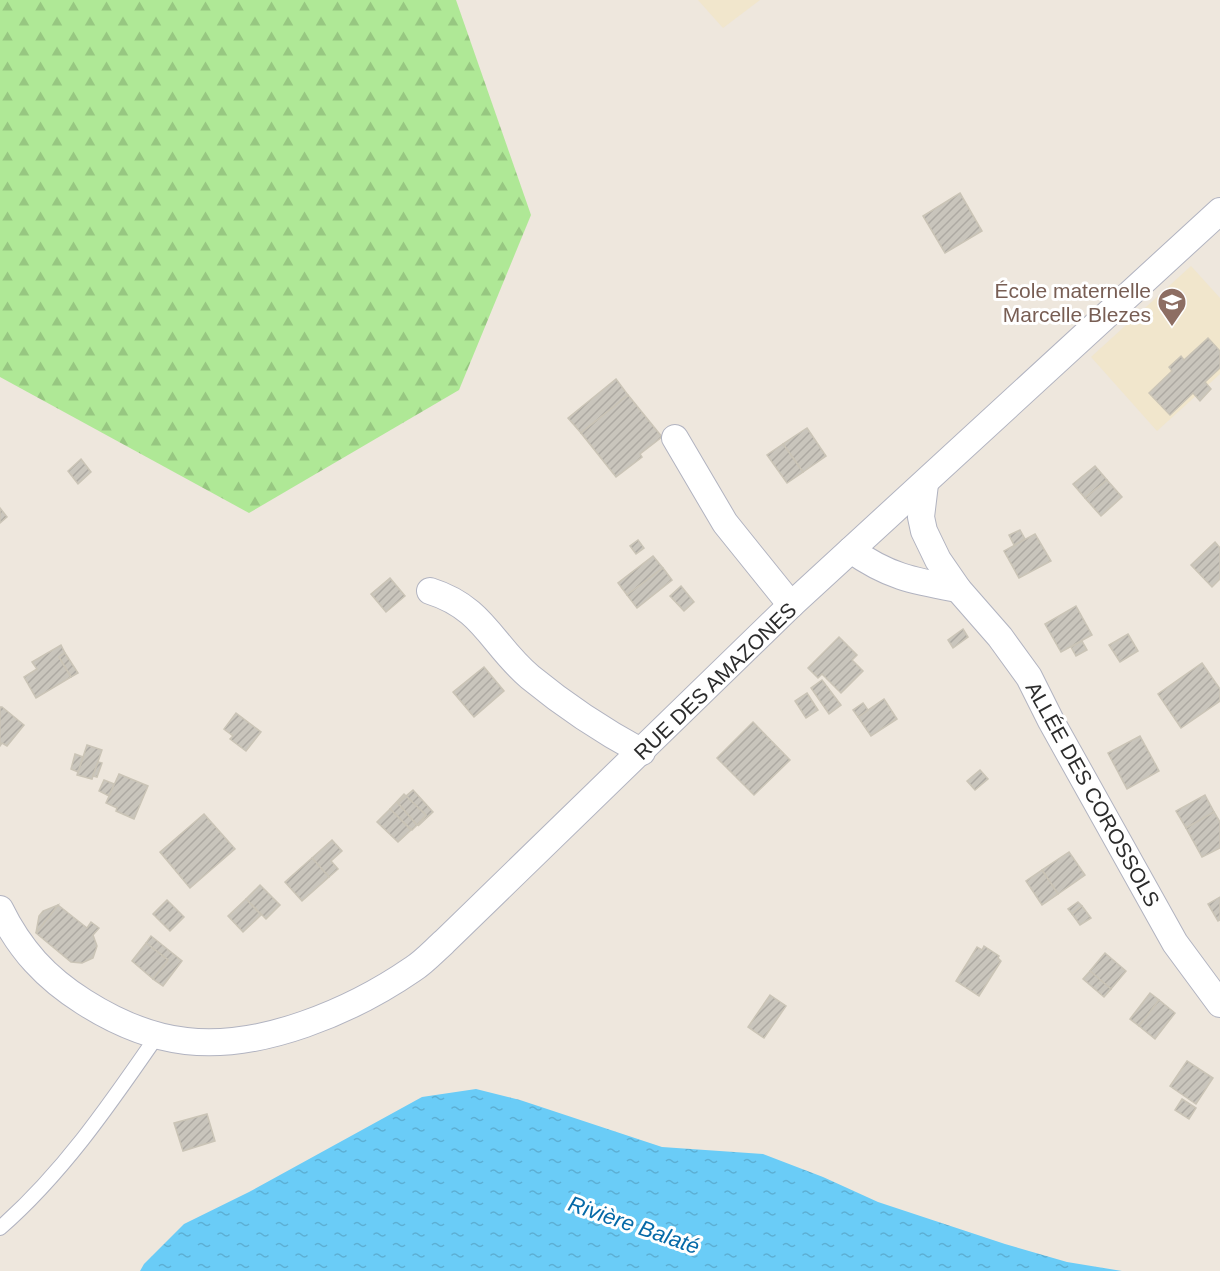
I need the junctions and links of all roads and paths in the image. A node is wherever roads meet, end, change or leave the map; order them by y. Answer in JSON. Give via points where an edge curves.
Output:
{"nodes":[{"id":1,"x":1220,"y":211,"type":"edge"},
{"id":2,"x":675,"y":438,"type":"dead end"},
{"id":3,"x":925,"y":484,"type":"junction"},
{"id":4,"x":851,"y":550,"type":"junction"},
{"id":5,"x":958,"y":589,"type":"junction"},
{"id":6,"x":430,"y":591,"type":"dead end"},
{"id":7,"x":791,"y":605,"type":"junction"},
{"id":8,"x":642,"y":752,"type":"junction"},
{"id":9,"x":0,"y":909,"type":"edge"},
{"id":10,"x":1220,"y":1004,"type":"edge"},
{"id":11,"x":157,"y":1036,"type":"junction"},
{"id":12,"x":0,"y":1228,"type":"edge"}],
"edges":[{"from":1,"to":3,"type":"street","name":"RUE DES AMAZONES"},
{"from":2,"to":7,"type":"street","via":[[725,523]]},
{"from":3,"to":4,"type":"street","name":"RUE DES AMAZONES"},
{"from":3,"to":5,"type":"street","name":"ALLÉE DES COROSSOLS","via":[[921,504],[924,531]]},
{"from":4,"to":5,"type":"street","via":[[894,575]]},
{"from":4,"to":7,"type":"street","name":"RUE DES AMAZONES"},
{"from":5,"to":10,"type":"street","name":"ALLÉE DES COROSSOLS","via":[[1029,677],[1175,943]]},
{"from":6,"to":8,"type":"street","via":[[470,610],[530,676]]},
{"from":7,"to":8,"type":"street","name":"RUE DES AMAZONES"},
{"from":8,"to":11,"type":"street","name":"RUE DES AMAZONES","via":[[444,942],[414,969],[379,990],[288,1030],[256,1037],[203,1042]]},
{"from":9,"to":11,"type":"street","name":"RUE DES AMAZONES","via":[[40,969],[64,989],[124,1024]]},
{"from":11,"to":12,"type":"lane","via":[[73,1153]]}]}
